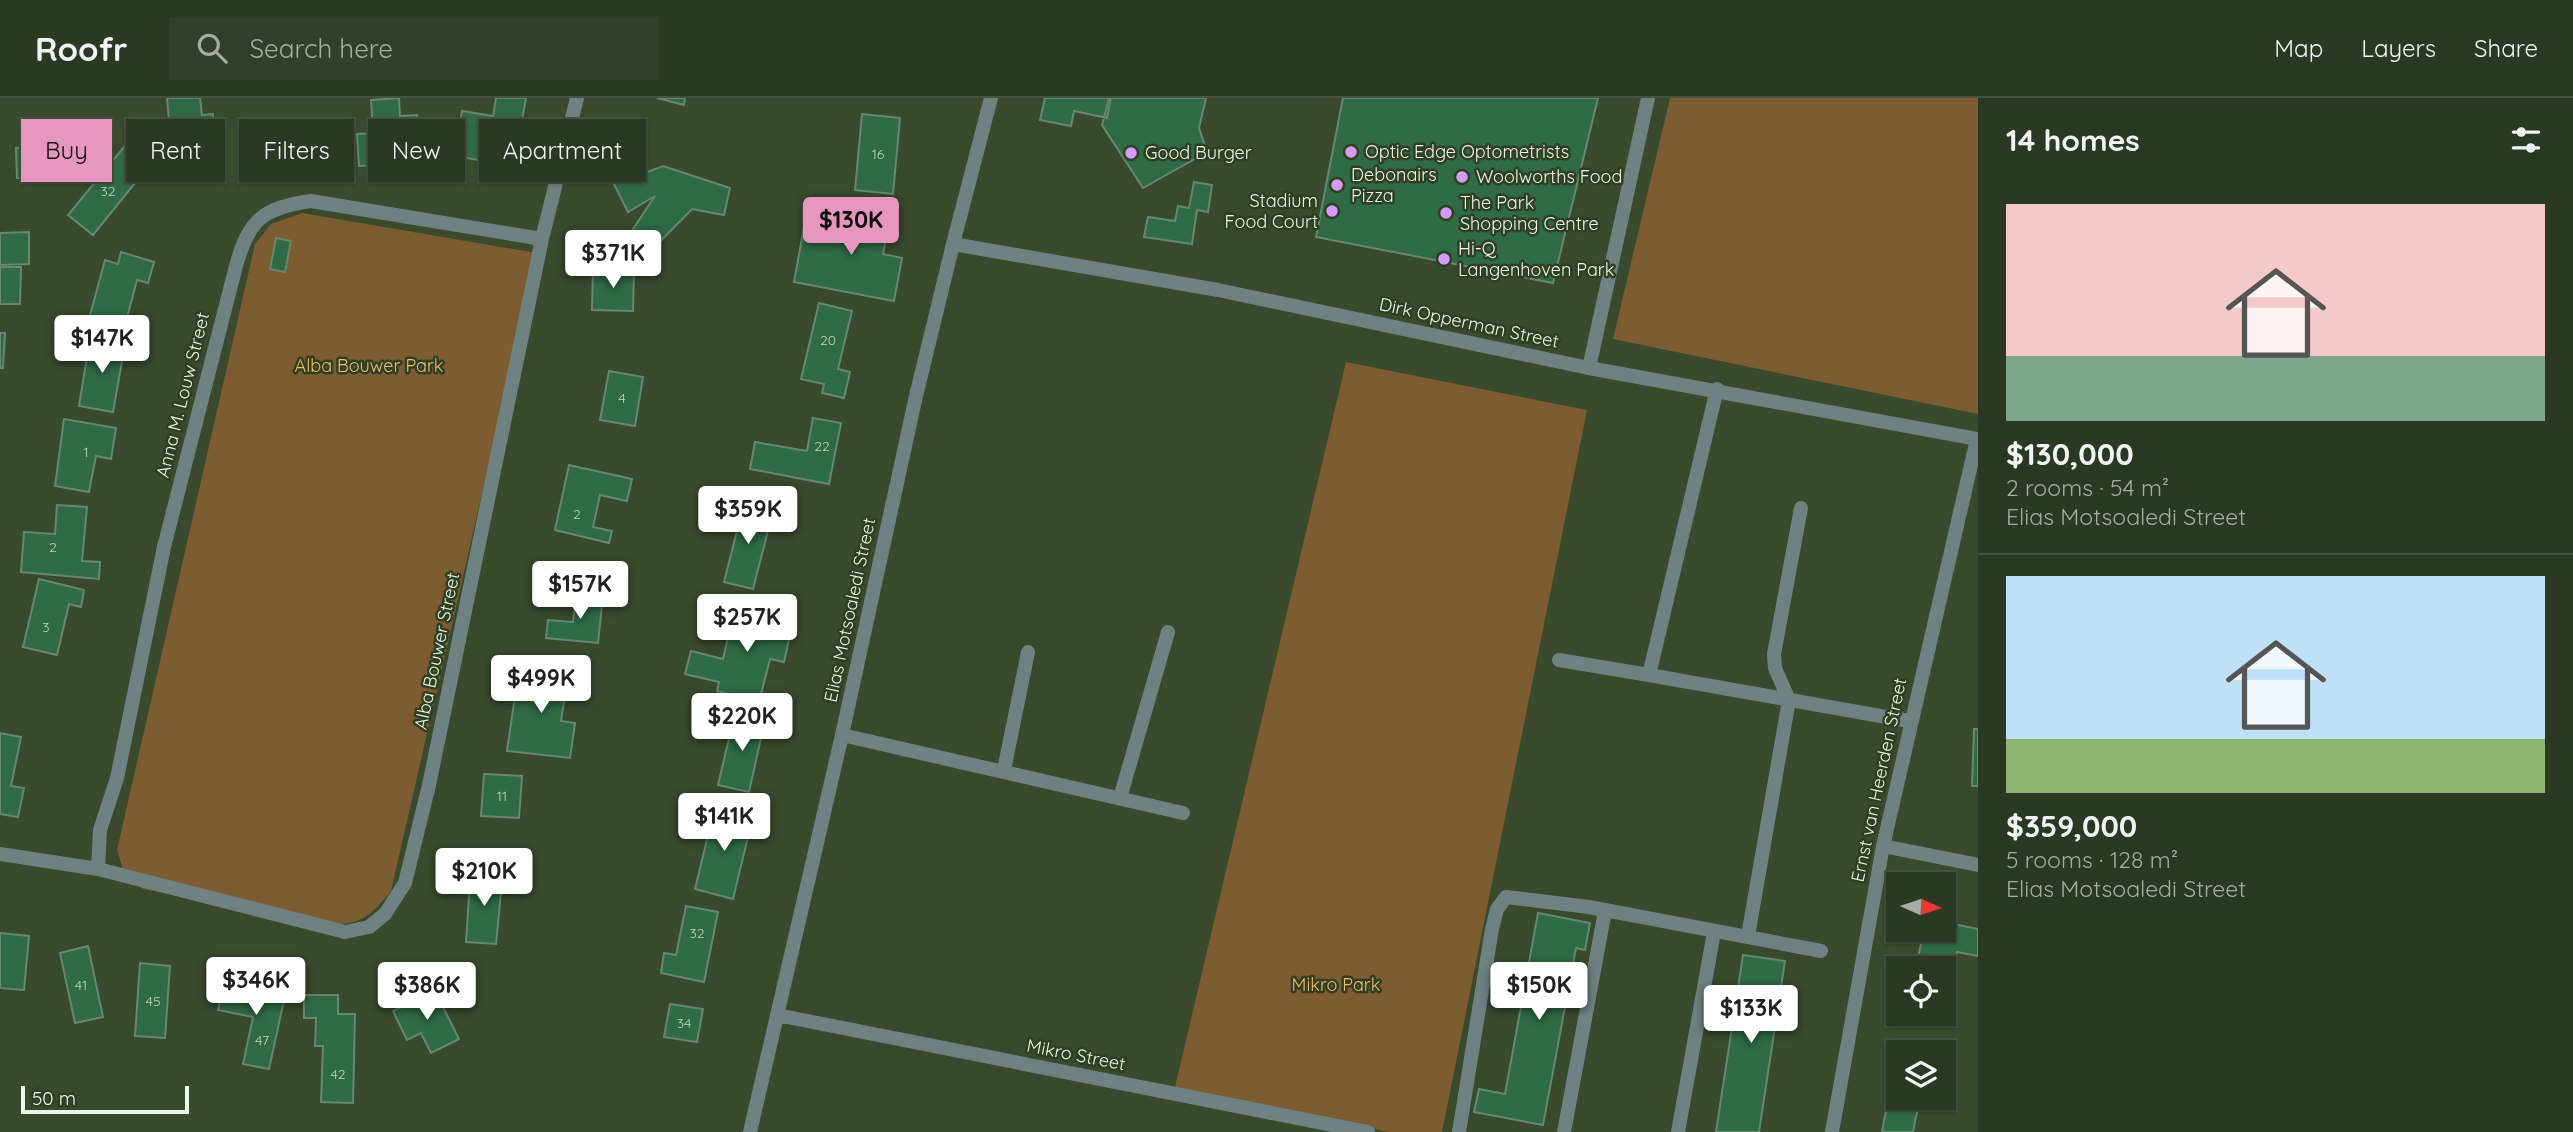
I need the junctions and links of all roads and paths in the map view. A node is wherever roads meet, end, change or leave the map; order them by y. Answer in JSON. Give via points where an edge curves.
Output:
{"nodes":[{"id":1,"x":576,"y":98,"type":"edge"},
{"id":2,"x":991,"y":98,"type":"edge"},
{"id":3,"x":1648,"y":98,"type":"edge"},
{"id":4,"x":542,"y":239,"type":"junction"},
{"id":5,"x":953,"y":244,"type":"junction"},
{"id":6,"x":1589,"y":368,"type":"junction"},
{"id":7,"x":1717,"y":389,"type":"junction"},
{"id":8,"x":1978,"y":439,"type":"edge"},
{"id":9,"x":1801,"y":508,"type":"dead end"},
{"id":10,"x":1168,"y":632,"type":"dead end"},
{"id":11,"x":1028,"y":652,"type":"dead end"},
{"id":12,"x":1559,"y":660,"type":"dead end"},
{"id":13,"x":1649,"y":675,"type":"junction"},
{"id":14,"x":1789,"y":701,"type":"junction"},
{"id":15,"x":1909,"y":721,"type":"junction"},
{"id":16,"x":842,"y":735,"type":"junction"},
{"id":17,"x":1004,"y":770,"type":"junction"},
{"id":18,"x":1120,"y":798,"type":"junction"},
{"id":19,"x":1183,"y":813,"type":"dead end"},
{"id":20,"x":1883,"y":846,"type":"junction"},
{"id":21,"x":0,"y":854,"type":"edge"},
{"id":22,"x":1978,"y":865,"type":"edge"},
{"id":23,"x":98,"y":869,"type":"junction"},
{"id":24,"x":1605,"y":911,"type":"junction"},
{"id":25,"x":1714,"y":932,"type":"junction"},
{"id":26,"x":1748,"y":936,"type":"junction"},
{"id":27,"x":1821,"y":951,"type":"dead end"},
{"id":28,"x":777,"y":1015,"type":"junction"},
{"id":29,"x":750,"y":1132,"type":"edge"},
{"id":30,"x":1368,"y":1132,"type":"edge"},
{"id":31,"x":1459,"y":1132,"type":"edge"},
{"id":32,"x":1564,"y":1132,"type":"edge"},
{"id":33,"x":1678,"y":1132,"type":"edge"},
{"id":34,"x":1832,"y":1132,"type":"edge"}],
"edges":[{"from":1,"to":4,"type":"street","name":"Alba Bouwer Street"},
{"from":2,"to":5,"type":"street","name":"Elias Motsoaledi Street"},
{"from":3,"to":6,"type":"street"},
{"from":4,"to":23,"type":"street","name":"Anna M. Louw Street","via":[[311,201],[276,209],[251,226],[236,265],[164,547],[117,778],[100,830]]},
{"from":4,"to":23,"type":"street","name":"Alba Bouwer Street","via":[[429,785],[405,883],[396,901],[369,927],[345,932]]},
{"from":5,"to":6,"type":"street","name":"Dirk Opperman Street","via":[[1218,290]]},
{"from":5,"to":16,"type":"street","name":"Elias Motsoaledi Street"},
{"from":6,"to":7,"type":"street","name":"Dirk Opperman Street"},
{"from":7,"to":8,"type":"street","name":"Dirk Opperman Street"},
{"from":7,"to":13,"type":"street"},
{"from":8,"to":15,"type":"street","name":"Ernst van Heerden Street"},
{"from":9,"to":14,"type":"street","via":[[1774,654]]},
{"from":10,"to":18,"type":"street"},
{"from":11,"to":17,"type":"street"},
{"from":12,"to":13,"type":"street"},
{"from":13,"to":14,"type":"street"},
{"from":14,"to":15,"type":"street"},
{"from":14,"to":26,"type":"street"},
{"from":15,"to":20,"type":"street","name":"Ernst van Heerden Street"},
{"from":16,"to":17,"type":"street"},
{"from":16,"to":28,"type":"street","name":"Elias Motsoaledi Street"},
{"from":17,"to":18,"type":"street"},
{"from":18,"to":19,"type":"street"},
{"from":20,"to":22,"type":"street"},
{"from":20,"to":34,"type":"street","name":"Ernst van Heerden Street"},
{"from":21,"to":23,"type":"street","name":"Alba Bouwer Street"},
{"from":24,"to":25,"type":"street"},
{"from":24,"to":31,"type":"street","via":[[1513,896],[1502,901],[1492,929]]},
{"from":24,"to":32,"type":"street"},
{"from":25,"to":26,"type":"street"},
{"from":25,"to":33,"type":"street"},
{"from":26,"to":27,"type":"street"},
{"from":28,"to":29,"type":"street","name":"Elias Motsoaledi Street"},
{"from":28,"to":30,"type":"street","name":"Mikro Street"}]}
